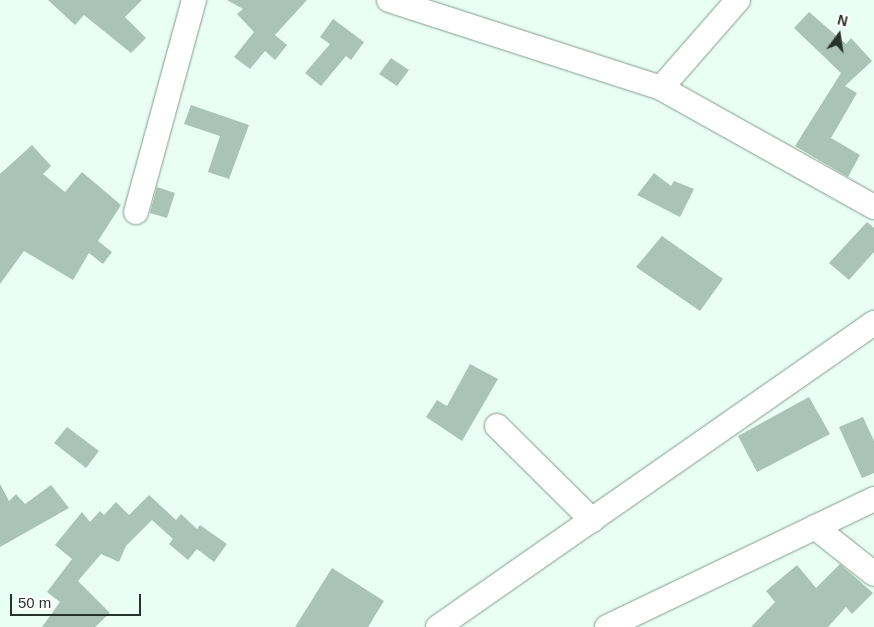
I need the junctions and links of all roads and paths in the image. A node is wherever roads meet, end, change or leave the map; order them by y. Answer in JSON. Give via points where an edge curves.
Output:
{"nodes":[{"id":1,"x":194,"y":0,"type":"edge"},
{"id":2,"x":389,"y":0,"type":"edge"},
{"id":3,"x":738,"y":0,"type":"edge"},
{"id":4,"x":421,"y":5,"type":"edge"},
{"id":5,"x":661,"y":88,"type":"junction"},
{"id":6,"x":874,"y":207,"type":"edge"},
{"id":7,"x":136,"y":212,"type":"dead end"},
{"id":8,"x":874,"y":323,"type":"edge"},
{"id":9,"x":497,"y":426,"type":"dead end"},
{"id":10,"x":874,"y":499,"type":"edge"},
{"id":11,"x":592,"y":520,"type":"junction"},
{"id":12,"x":815,"y":527,"type":"junction"},
{"id":13,"x":874,"y":574,"type":"edge"},
{"id":14,"x":612,"y":626,"type":"edge"},
{"id":15,"x":438,"y":627,"type":"edge"}],
"edges":[{"from":1,"to":7,"type":"street"},
{"from":2,"to":4,"type":"street"},
{"from":3,"to":5,"type":"street"},
{"from":4,"to":5,"type":"street"},
{"from":5,"to":6,"type":"street"},
{"from":8,"to":11,"type":"street"},
{"from":9,"to":11,"type":"street"},
{"from":10,"to":12,"type":"street"},
{"from":11,"to":15,"type":"street"},
{"from":12,"to":13,"type":"street"},
{"from":12,"to":14,"type":"street"}]}
